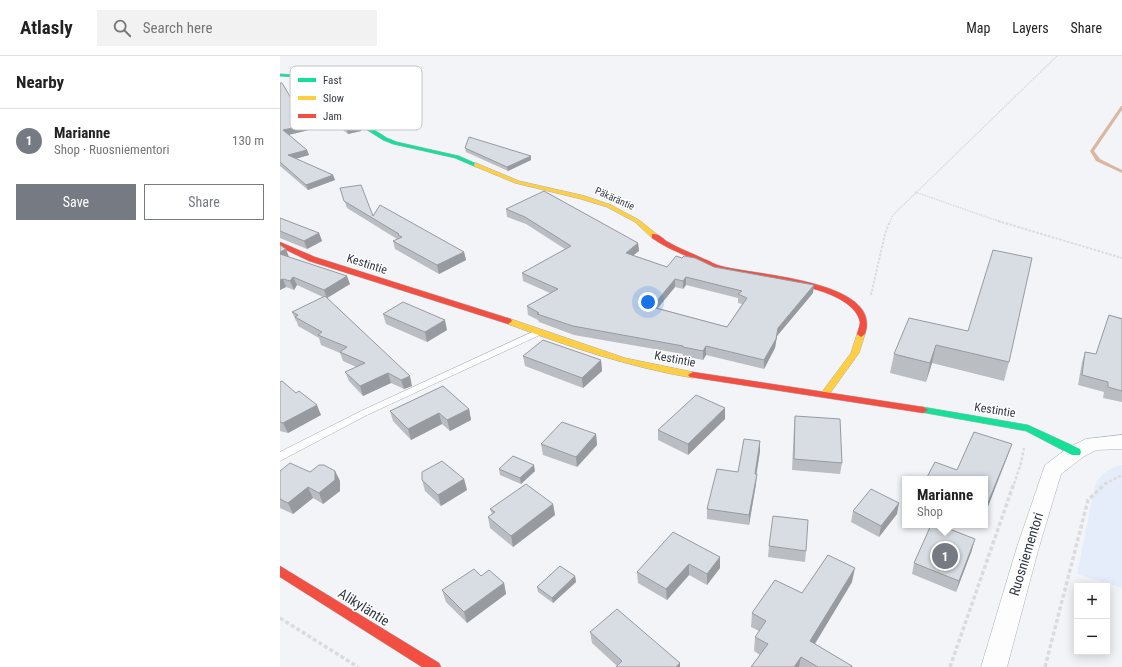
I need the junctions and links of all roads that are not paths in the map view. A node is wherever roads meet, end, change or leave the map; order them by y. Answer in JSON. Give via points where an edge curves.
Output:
{"nodes":[{"id":1,"x":280,"y":75,"type":"edge"},
{"id":2,"x":290,"y":76,"type":"edge"},
{"id":3,"x":370,"y":130,"type":"edge"},
{"id":4,"x":280,"y":244,"type":"edge"},
{"id":5,"x":539,"y":332,"type":"junction"},
{"id":6,"x":825,"y":394,"type":"junction"},
{"id":7,"x":1122,"y":442,"type":"edge"},
{"id":8,"x":1076,"y":452,"type":"junction"},
{"id":9,"x":280,"y":457,"type":"edge"},
{"id":10,"x":280,"y":571,"type":"edge"},
{"id":11,"x":434,"y":667,"type":"edge"},
{"id":12,"x":994,"y":667,"type":"edge"}],
"edges":[{"from":1,"to":2,"type":"street","name":"Päkäräntie"},
{"from":3,"to":6,"type":"street","name":"Päkäräntie","via":[[395,143],[457,157],[516,182],[583,197],[608,206],[637,220],[664,243],[721,269],[795,281],[820,287],[844,297],[860,309],[864,323],[855,353]]},
{"from":4,"to":5,"type":"street","name":"Kestintie","via":[[312,259],[499,317]]},
{"from":5,"to":6,"type":"street","name":"Kestintie","via":[[616,358],[673,372]]},
{"from":5,"to":9,"type":"lane","via":[[364,413]]},
{"from":6,"to":8,"type":"street","name":"Kestintie","via":[[1028,428]]},
{"from":7,"to":8,"type":"street","name":"Ruosniementori","via":[[1093,444]]},
{"from":8,"to":12,"type":"street","name":"Ruosniementori","via":[[1052,470]]},
{"from":10,"to":11,"type":"street","name":"Alikyläntie"}]}
